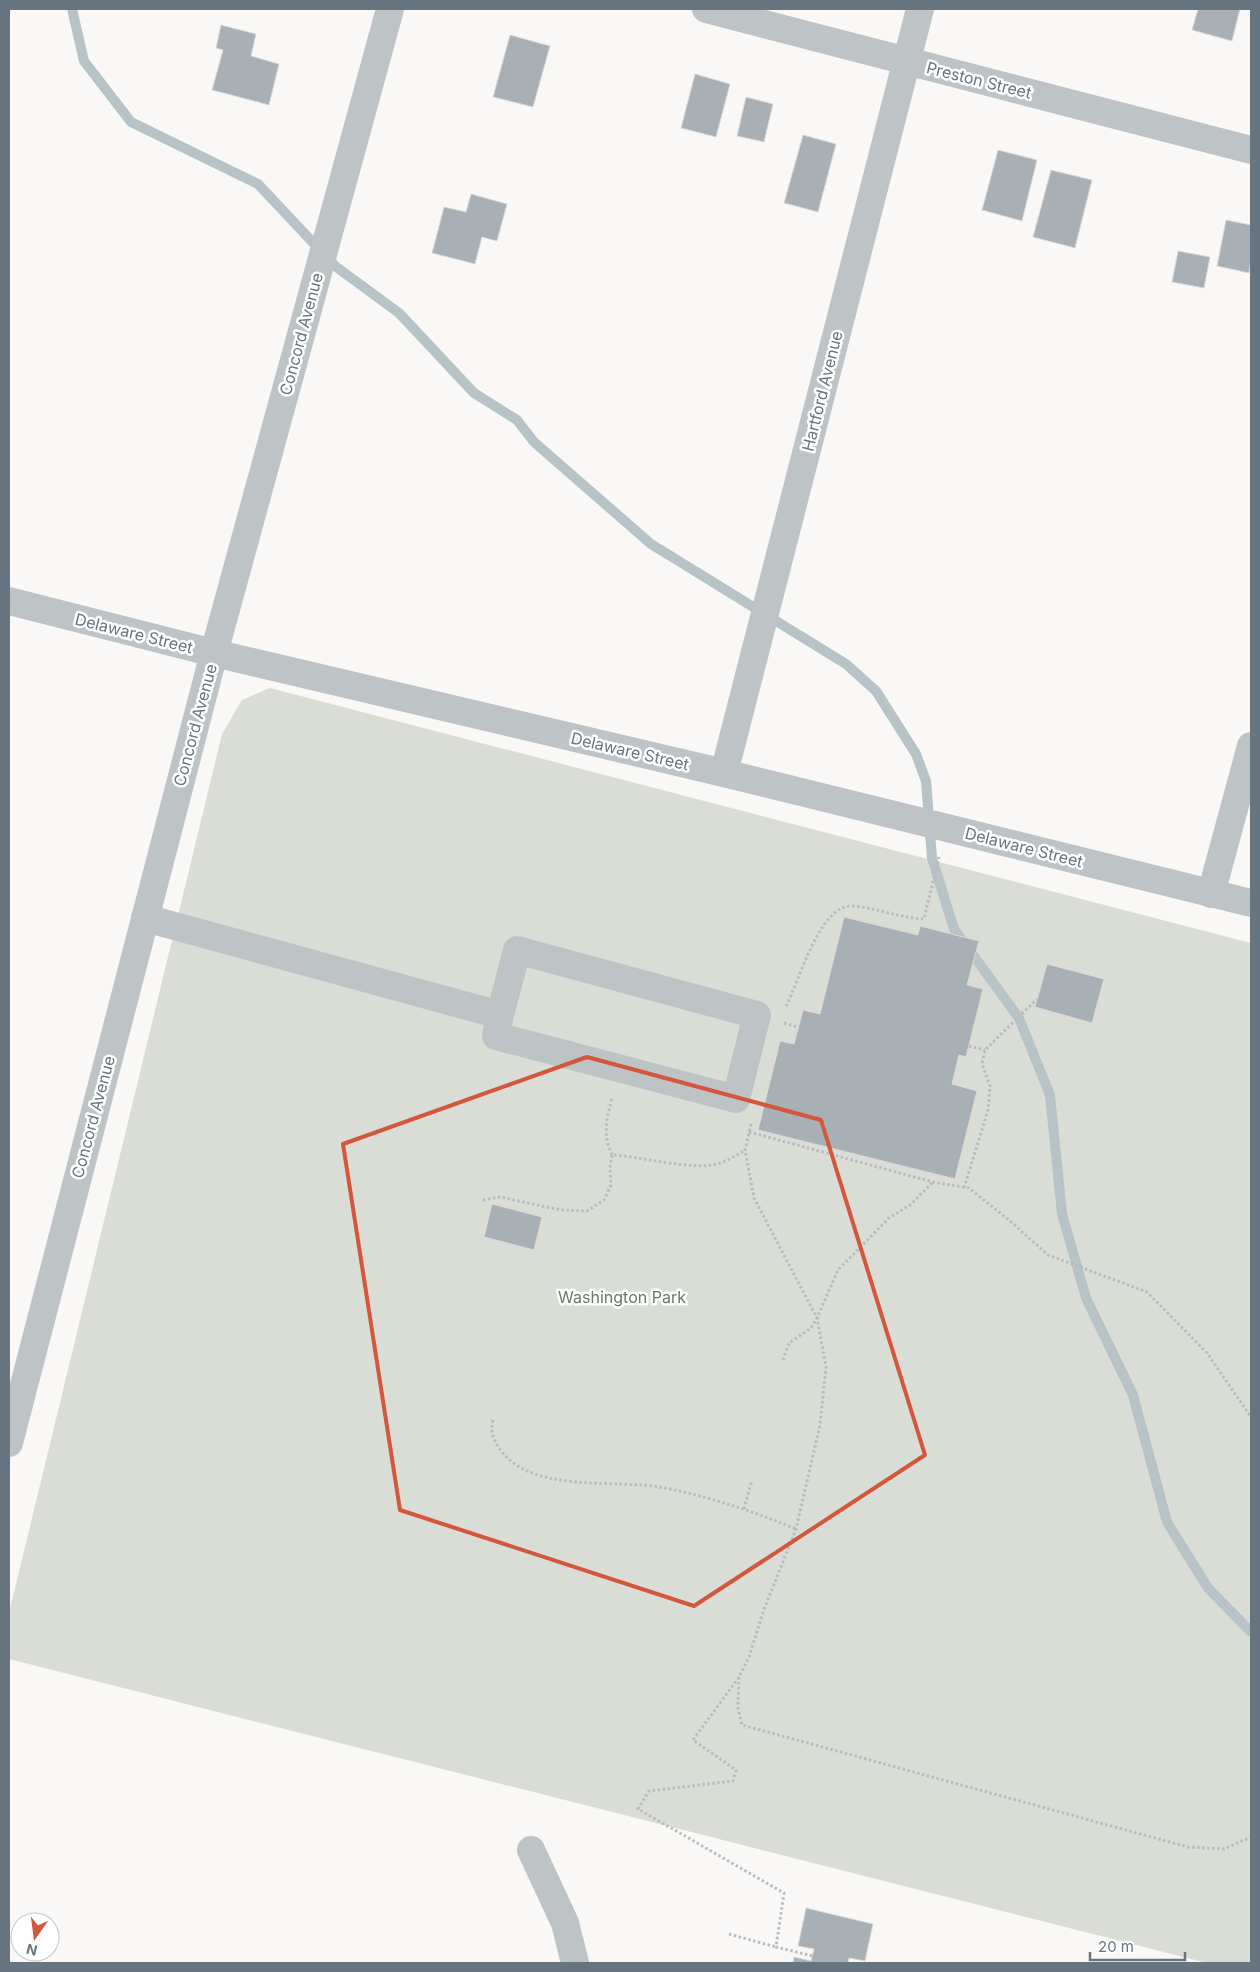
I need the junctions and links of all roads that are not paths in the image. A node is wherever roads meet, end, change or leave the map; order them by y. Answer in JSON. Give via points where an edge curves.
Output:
{"nodes":[{"id":1,"x":390,"y":9,"type":"edge"},
{"id":2,"x":706,"y":9,"type":"edge"},
{"id":3,"x":920,"y":9,"type":"edge"},
{"id":4,"x":907,"y":61,"type":"junction"},
{"id":5,"x":1251,"y":150,"type":"edge"},
{"id":6,"x":9,"y":601,"type":"edge"},
{"id":7,"x":214,"y":653,"type":"junction"},
{"id":8,"x":1251,"y":746,"type":"edge"},
{"id":9,"x":724,"y":773,"type":"junction"},
{"id":10,"x":1211,"y":894,"type":"junction"},
{"id":11,"x":1251,"y":904,"type":"edge"},
{"id":12,"x":145,"y":918,"type":"junction"},
{"id":13,"x":500,"y":1015,"type":"junction"},
{"id":14,"x":9,"y":1443,"type":"edge"},
{"id":15,"x":531,"y":1850,"type":"dead end"},
{"id":16,"x":575,"y":1963,"type":"edge"}],
"edges":[{"from":1,"to":7,"type":"street","name":"Concord Avenue"},
{"from":2,"to":4,"type":"street","name":"Preston Street"},
{"from":3,"to":4,"type":"street","name":"Hartford Avenue"},
{"from":4,"to":5,"type":"street","name":"Preston Street"},
{"from":4,"to":9,"type":"street","name":"Hartford Avenue"},
{"from":6,"to":7,"type":"street","name":"Delaware Street"},
{"from":7,"to":9,"type":"street","name":"Delaware Street"},
{"from":7,"to":12,"type":"street","name":"Concord Avenue"},
{"from":8,"to":10,"type":"street"},
{"from":9,"to":10,"type":"street","name":"Delaware Street"},
{"from":10,"to":11,"type":"street","name":"Delaware Street"},
{"from":12,"to":13,"type":"street"},
{"from":12,"to":14,"type":"street","name":"Concord Avenue"},
{"from":13,"to":13,"type":"street","via":[[517,950],[757,1015],[736,1099],[496,1036]]},
{"from":15,"to":16,"type":"street","via":[[565,1923]]}]}
